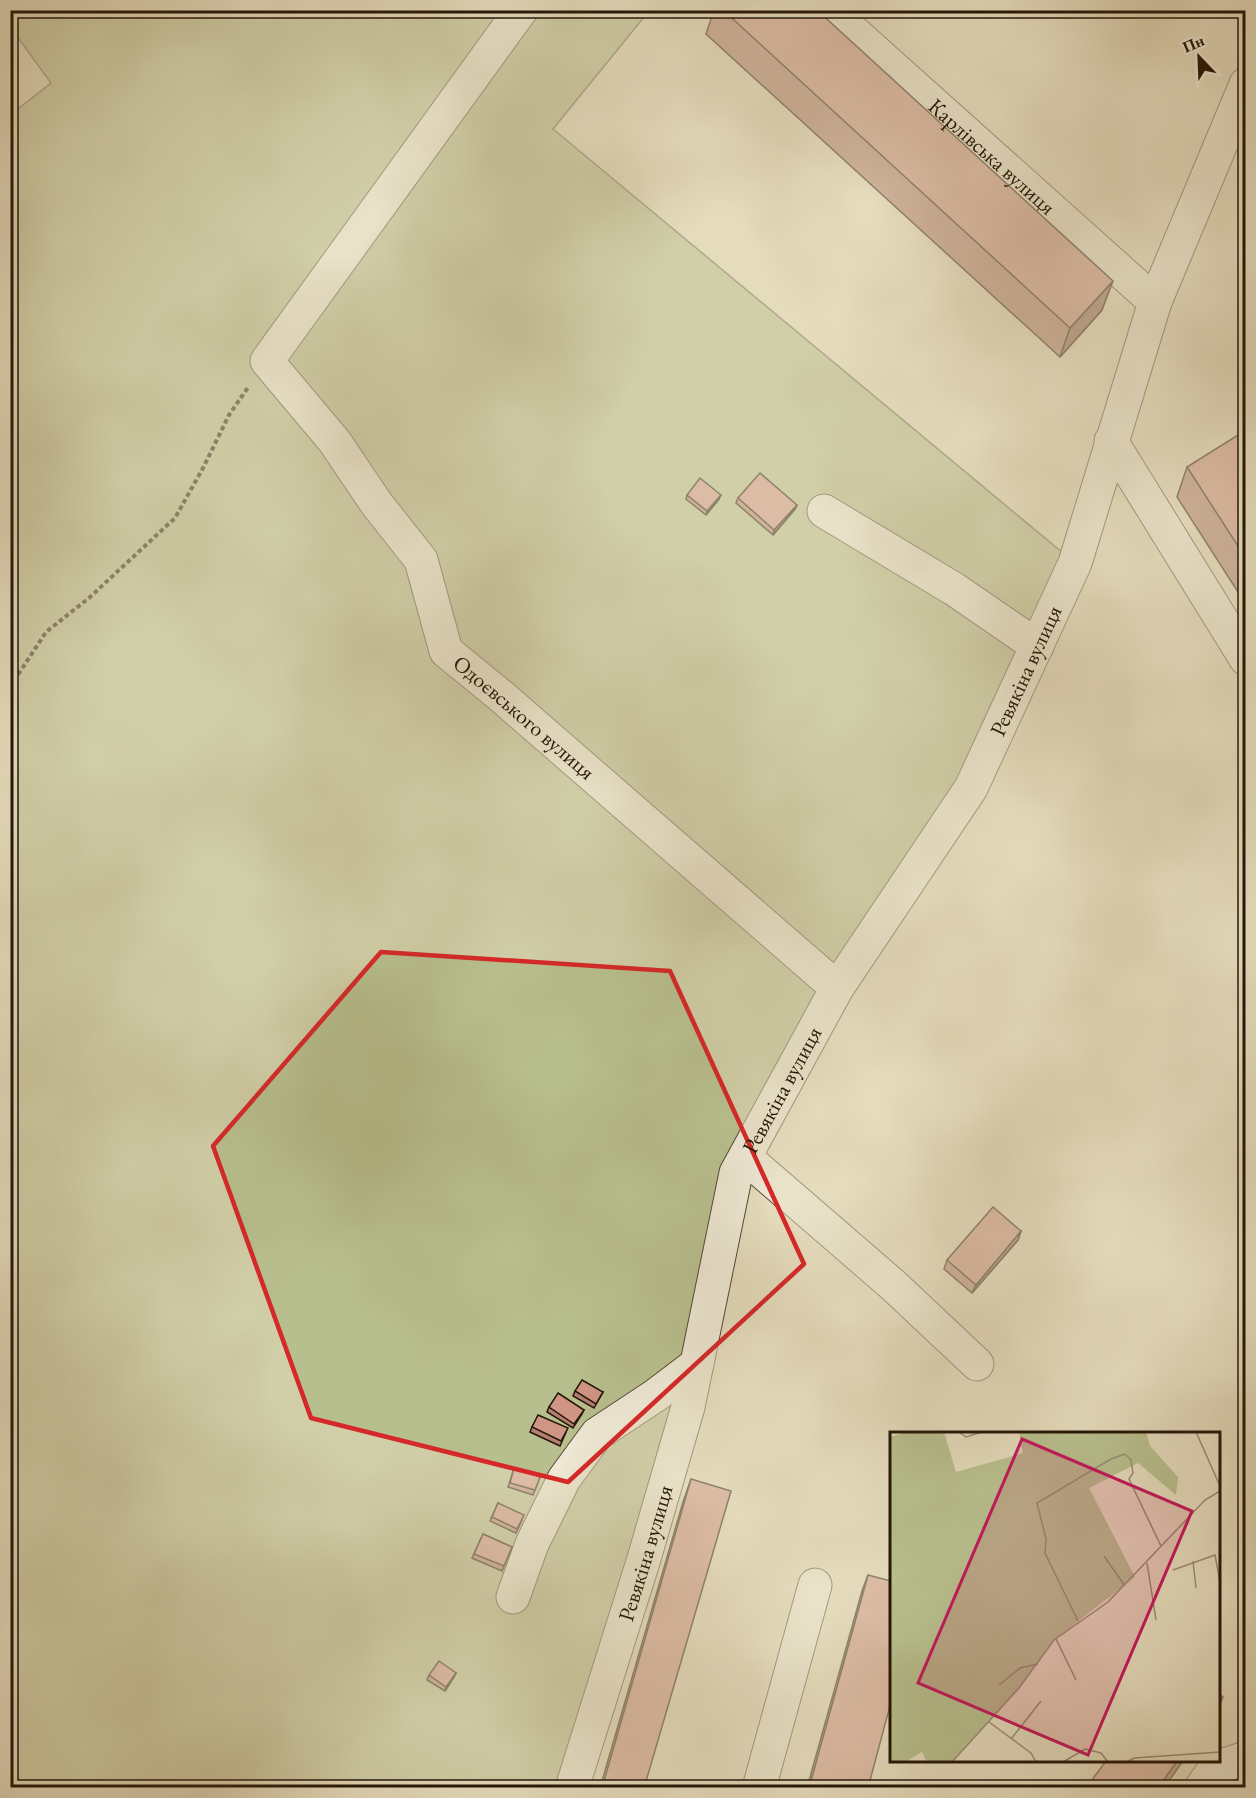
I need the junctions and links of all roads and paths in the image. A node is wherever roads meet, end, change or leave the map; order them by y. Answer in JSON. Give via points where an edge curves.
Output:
{"nodes":[{"id":1,"x":522,"y":10,"type":"edge"},
{"id":2,"x":829,"y":10,"type":"edge"},
{"id":3,"x":1245,"y":84,"type":"edge"},
{"id":4,"x":1155,"y":302,"type":"junction"},
{"id":5,"x":267,"y":361,"type":"junction"},
{"id":6,"x":1111,"y":441,"type":"junction"},
{"id":7,"x":824,"y":511,"type":"dead end"},
{"id":8,"x":1037,"y":646,"type":"junction"},
{"id":9,"x":1245,"y":659,"type":"edge"},
{"id":10,"x":10,"y":687,"type":"edge"},
{"id":11,"x":837,"y":988,"type":"junction"},
{"id":12,"x":745,"y":1157,"type":"junction"},
{"id":13,"x":697,"y":1364,"type":"junction"},
{"id":14,"x":977,"y":1364,"type":"dead end"},
{"id":15,"x":815,"y":1585,"type":"dead end"},
{"id":16,"x":513,"y":1597,"type":"dead end"},
{"id":17,"x":1245,"y":1758,"type":"edge"},
{"id":18,"x":572,"y":1788,"type":"edge"},
{"id":19,"x":759,"y":1788,"type":"edge"},
{"id":20,"x":1201,"y":1788,"type":"edge"}],
"edges":[{"from":1,"to":5,"type":"street"},
{"from":2,"to":4,"type":"street","name":"Карлівська вулиця"},
{"from":3,"to":4,"type":"street","name":"Ревякіна вулиця"},
{"from":4,"to":6,"type":"street","name":"Ревякіна вулиця"},
{"from":5,"to":10,"type":"path","via":[[229,415],[175,518],[46,632]]},
{"from":5,"to":11,"type":"street","name":"Одоєвського вулиця","via":[[335,442],[376,504],[421,560],[446,651]]},
{"from":6,"to":8,"type":"street","name":"Ревякіна вулиця","via":[[1075,563]]},
{"from":6,"to":9,"type":"street"},
{"from":7,"to":8,"type":"street","via":[[954,589]]},
{"from":8,"to":11,"type":"street","name":"Ревякіна вулиця","via":[[971,788]]},
{"from":11,"to":12,"type":"street","name":"Ревякіна вулиця"},
{"from":12,"to":13,"type":"street","name":"Ревякіна вулиця","via":[[736,1173]]},
{"from":12,"to":14,"type":"street","via":[[893,1285]]},
{"from":13,"to":16,"type":"street","via":[[597,1434],[564,1479],[532,1544]]},
{"from":13,"to":18,"type":"street","name":"Ревякіна вулиця","via":[[643,1562]]},
{"from":15,"to":19,"type":"street"},
{"from":17,"to":20,"type":"street","via":[[1215,1768]]}]}
